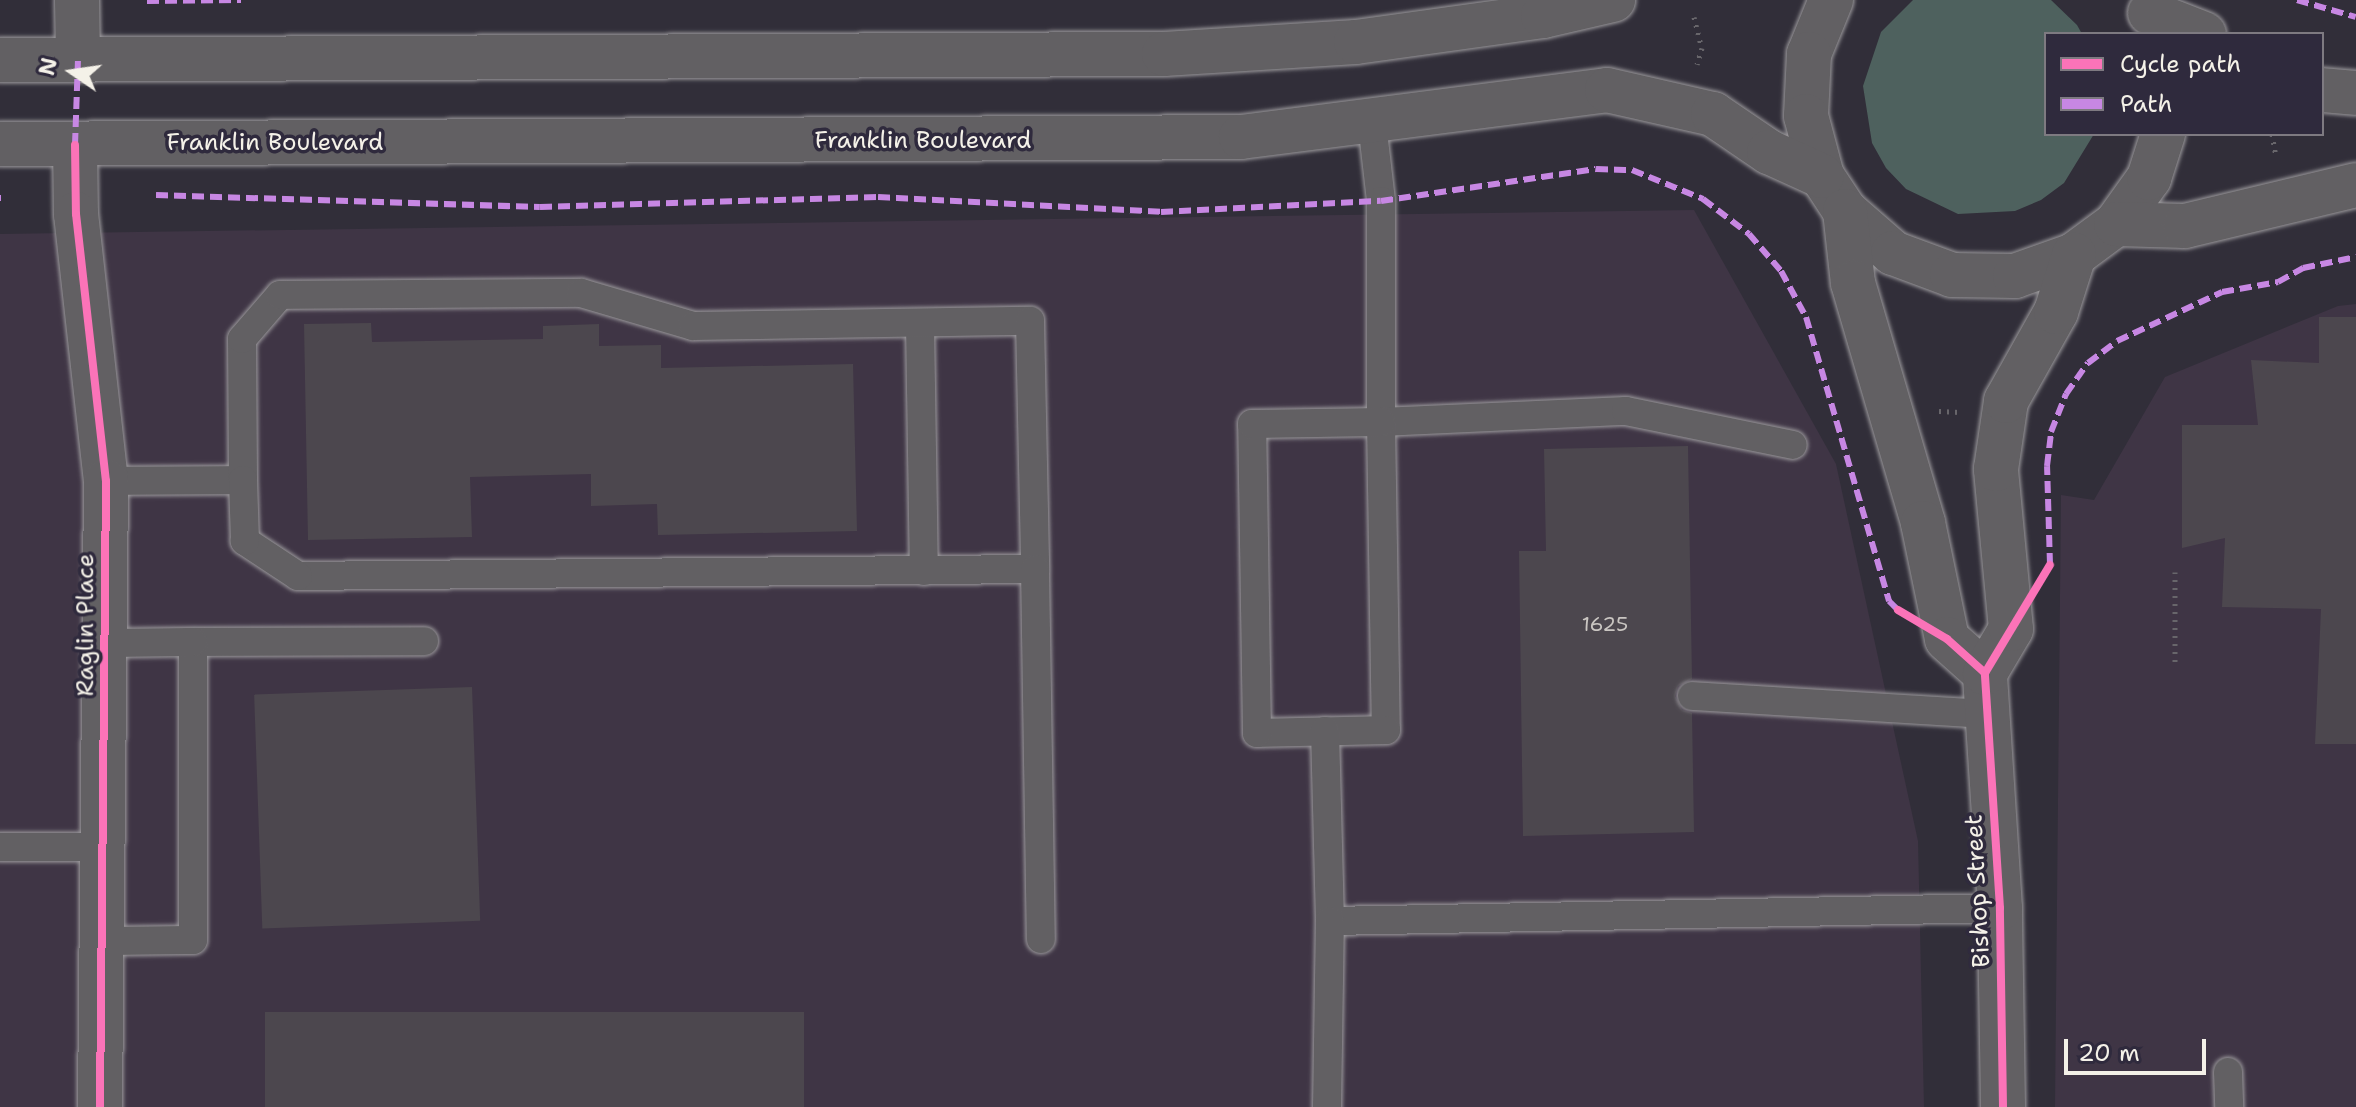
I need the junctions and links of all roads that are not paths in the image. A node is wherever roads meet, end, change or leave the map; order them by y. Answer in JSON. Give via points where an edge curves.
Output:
{"nodes":[{"id":1,"x":77,"y":0,"type":"edge"},
{"id":2,"x":1613,"y":0,"type":"edge"},
{"id":3,"x":1831,"y":0,"type":"edge"},
{"id":4,"x":2149,"y":16,"type":"edge"},
{"id":5,"x":2198,"y":32,"type":"edge"},
{"id":6,"x":0,"y":60,"type":"edge"},
{"id":7,"x":78,"y":60,"type":"junction"},
{"id":8,"x":2324,"y":90,"type":"edge"},
{"id":9,"x":2356,"y":93,"type":"edge"},
{"id":10,"x":1372,"y":123,"type":"junction"},
{"id":11,"x":2162,"y":136,"type":"edge"},
{"id":12,"x":0,"y":144,"type":"edge"},
{"id":13,"x":75,"y":145,"type":"junction"},
{"id":14,"x":2356,"y":185,"type":"edge"},
{"id":15,"x":1834,"y":193,"type":"junction"},
{"id":16,"x":2116,"y":224,"type":"junction"},
{"id":17,"x":2074,"y":255,"type":"junction"},
{"id":18,"x":920,"y":324,"type":"junction"},
{"id":19,"x":1381,"y":422,"type":"junction"},
{"id":20,"x":1793,"y":445,"type":"dead end"},
{"id":21,"x":243,"y":480,"type":"junction"},
{"id":22,"x":106,"y":481,"type":"junction"},
{"id":23,"x":1035,"y":569,"type":"junction"},
{"id":24,"x":924,"y":571,"type":"junction"},
{"id":25,"x":424,"y":641,"type":"dead end"},
{"id":26,"x":193,"y":642,"type":"junction"},
{"id":27,"x":106,"y":643,"type":"junction"},
{"id":28,"x":1987,"y":694,"type":"junction"},
{"id":29,"x":1692,"y":696,"type":"dead end"},
{"id":30,"x":1325,"y":731,"type":"junction"},
{"id":31,"x":0,"y":847,"type":"edge"},
{"id":32,"x":106,"y":847,"type":"junction"},
{"id":33,"x":2000,"y":908,"type":"junction"},
{"id":34,"x":1330,"y":921,"type":"junction"},
{"id":35,"x":1041,"y":939,"type":"dead end"},
{"id":36,"x":105,"y":941,"type":"junction"},
{"id":37,"x":2228,"y":1072,"type":"dead end"},
{"id":38,"x":100,"y":1107,"type":"edge"},
{"id":39,"x":1327,"y":1107,"type":"edge"},
{"id":40,"x":2003,"y":1107,"type":"edge"},
{"id":41,"x":2229,"y":1107,"type":"edge"}],
"edges":[{"from":1,"to":7,"type":"main road"},
{"from":2,"to":7,"type":"main road","via":[[1356,42],[1164,54]]},
{"from":3,"to":15,"type":"main road","via":[[1809,54],[1806,116]]},
{"from":4,"to":5,"type":"main road"},
{"from":6,"to":7,"type":"main road"},
{"from":8,"to":9,"type":"main road"},
{"from":10,"to":13,"type":"main road","name":"Franklin Boulevard","via":[[1241,137],[1034,141]]},
{"from":10,"to":15,"type":"main road","name":"Franklin Boulevard","via":[[1553,94],[1637,93],[1713,114]]},
{"from":10,"to":19,"type":"lane","via":[[1381,201]]},
{"from":11,"to":16,"type":"main road","name":"Franklin Boulevard","via":[[2149,178]]},
{"from":12,"to":13,"type":"main road","name":"Franklin Boulevard"},
{"from":13,"to":22,"type":"main road","name":"Raglin Place","via":[[76,214]]},
{"from":14,"to":16,"type":"main road","via":[[2185,226]]},
{"from":15,"to":17,"type":"main road","name":"Franklin Boulevard","via":[[1893,253],[1952,275],[2015,276]]},
{"from":15,"to":28,"type":"main road","via":[[1853,283],[1923,523],[1947,639]]},
{"from":16,"to":17,"type":"main road","name":"Franklin Boulevard"},
{"from":17,"to":28,"type":"main road","via":[[2056,312],[2021,369],[2001,421],[1996,469],[2011,629]]},
{"from":18,"to":21,"type":"lane","via":[[693,326],[581,293],[280,295],[242,339]]},
{"from":18,"to":23,"type":"lane","via":[[1030,321]]},
{"from":18,"to":24,"type":"lane"},
{"from":19,"to":20,"type":"lane","via":[[1626,411]]},
{"from":19,"to":30,"type":"lane","via":[[1386,730]]},
{"from":19,"to":30,"type":"lane","via":[[1252,424],[1257,733]]},
{"from":21,"to":22,"type":"lane"},
{"from":21,"to":24,"type":"lane","via":[[245,541],[298,576]]},
{"from":22,"to":27,"type":"main road","name":"Raglin Place"},
{"from":23,"to":24,"type":"lane"},
{"from":23,"to":35,"type":"lane"},
{"from":25,"to":26,"type":"lane"},
{"from":26,"to":27,"type":"lane"},
{"from":26,"to":36,"type":"lane","via":[[193,940]]},
{"from":27,"to":32,"type":"main road","name":"Raglin Place"},
{"from":28,"to":29,"type":"lane"},
{"from":28,"to":33,"type":"main road","name":"Bishop Street"},
{"from":30,"to":34,"type":"lane"},
{"from":31,"to":32,"type":"lane"},
{"from":32,"to":36,"type":"main road","name":"Raglin Place"},
{"from":33,"to":34,"type":"lane"},
{"from":33,"to":40,"type":"main road","name":"Bishop Street"},
{"from":34,"to":39,"type":"lane"},
{"from":36,"to":38,"type":"main road","name":"Raglin Place"},
{"from":37,"to":41,"type":"lane"}]}
